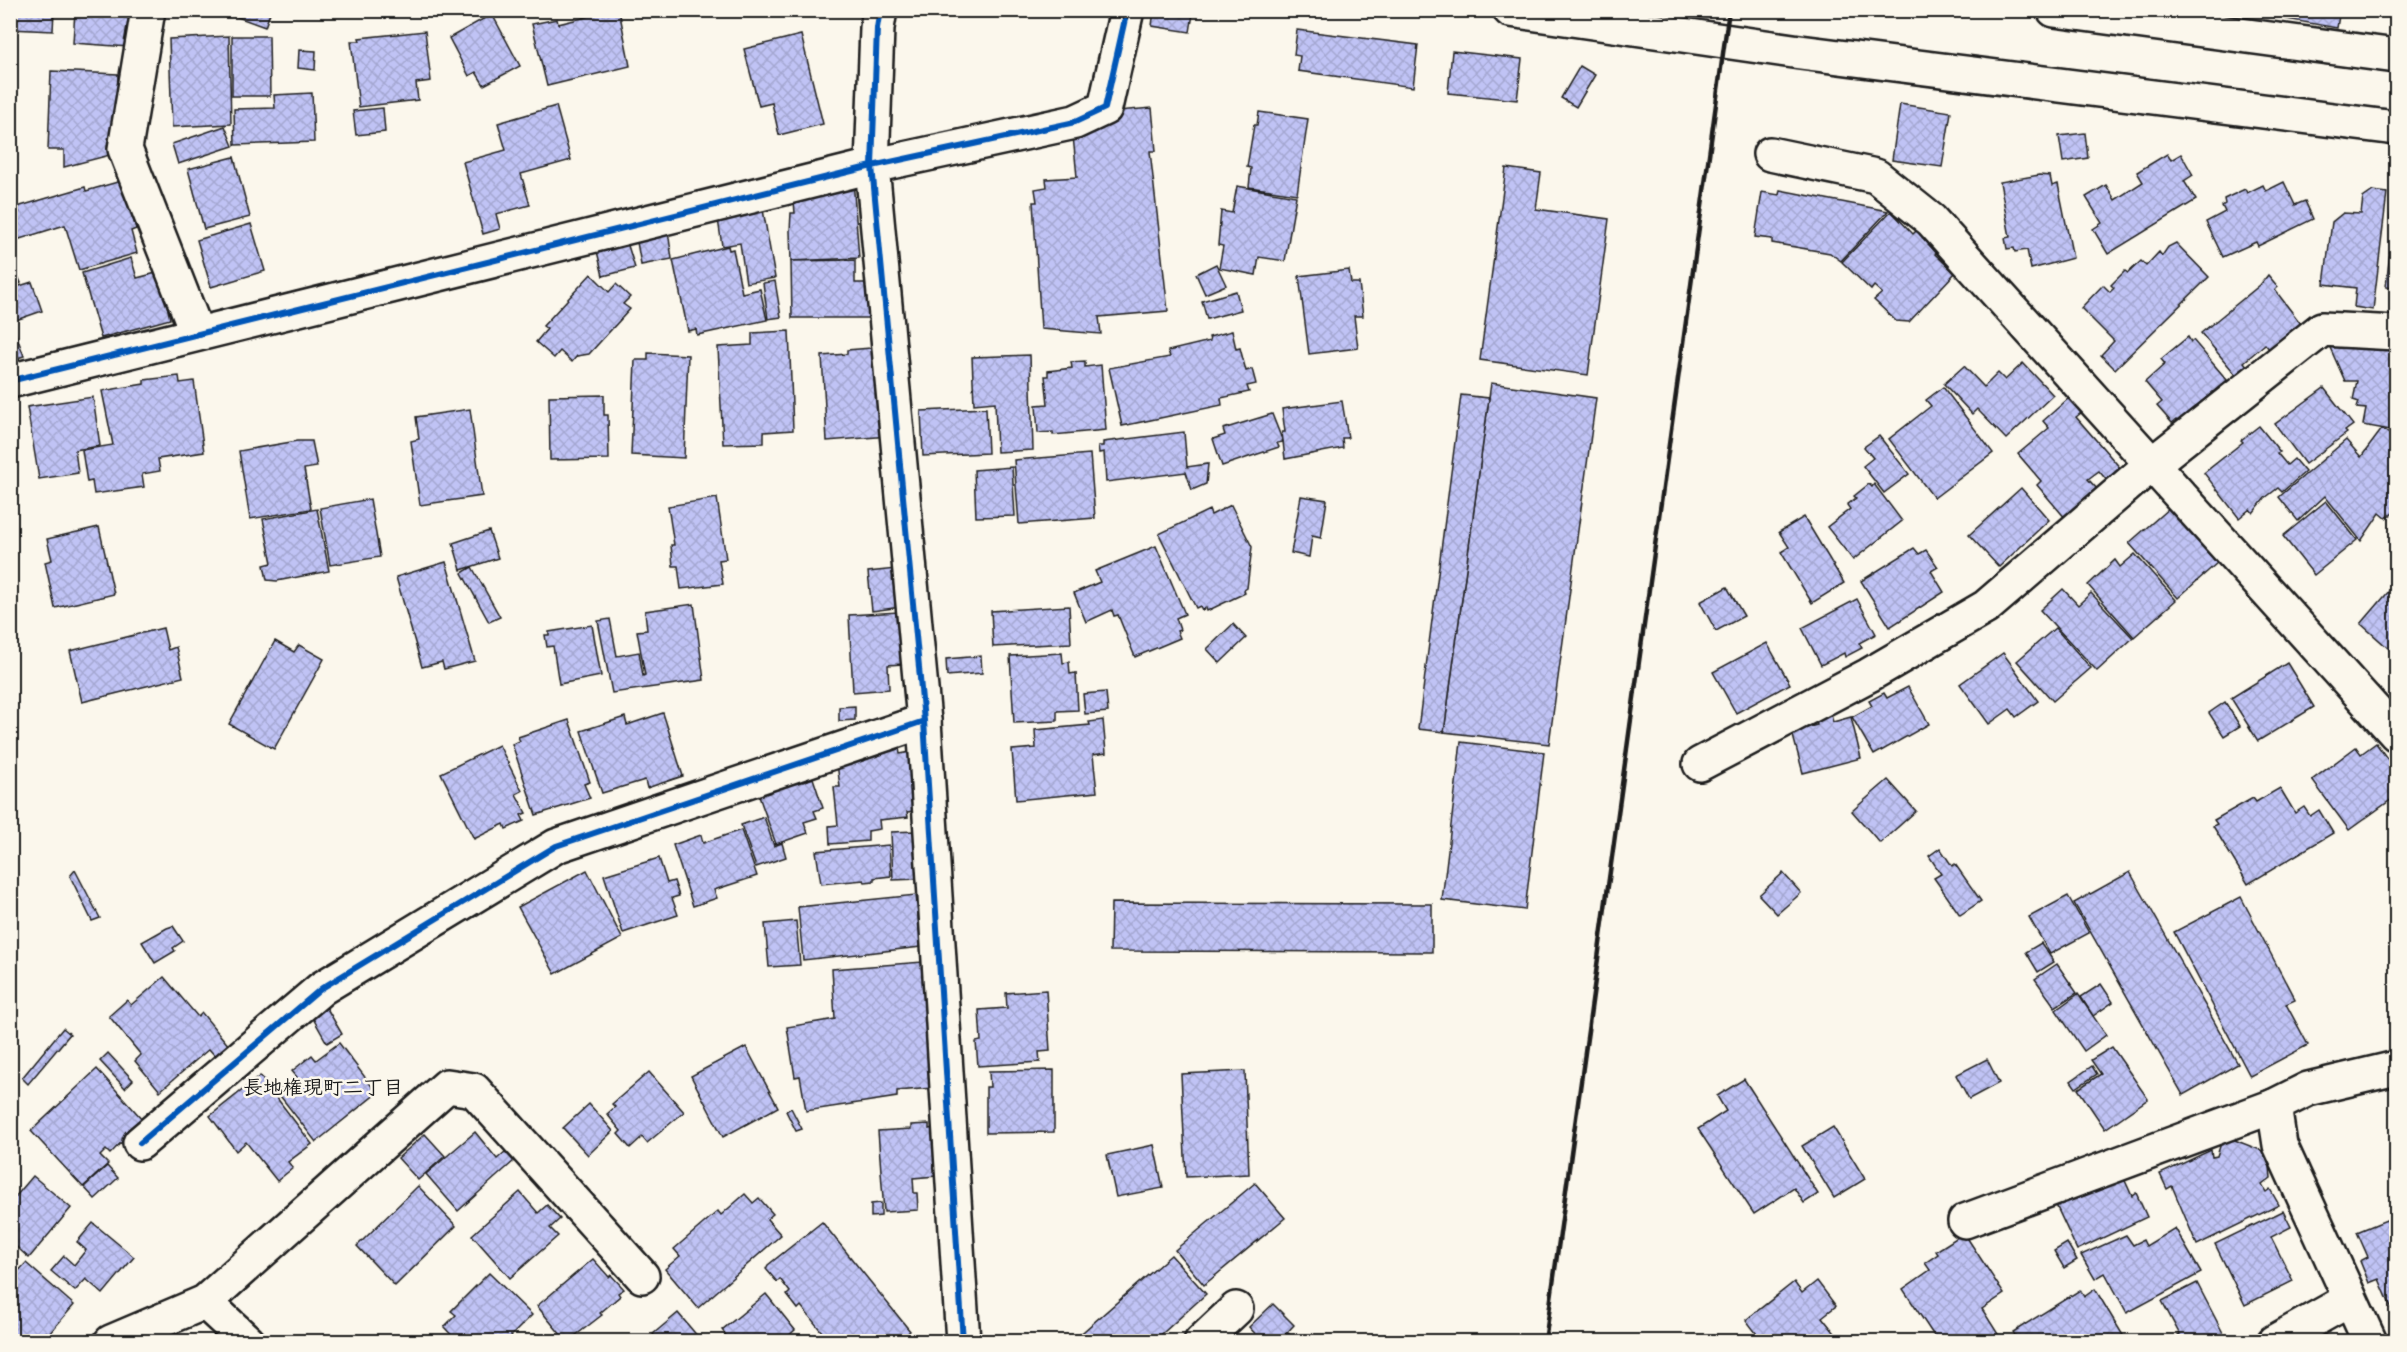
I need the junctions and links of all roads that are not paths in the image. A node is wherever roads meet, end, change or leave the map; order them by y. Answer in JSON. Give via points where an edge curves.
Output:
{"nodes":[{"id":1,"x":148,"y":10,"type":"edge"},
{"id":2,"x":880,"y":10,"type":"edge"},
{"id":3,"x":1127,"y":10,"type":"edge"},
{"id":4,"x":1510,"y":10,"type":"edge"},
{"id":5,"x":2054,"y":10,"type":"edge"},
{"id":6,"x":2397,"y":56,"type":"edge"},
{"id":7,"x":2397,"y":128,"type":"edge"},
{"id":8,"x":1770,"y":154,"type":"dead end"},
{"id":9,"x":872,"y":166,"type":"junction"},
{"id":10,"x":197,"y":333,"type":"junction"},
{"id":11,"x":2397,"y":333,"type":"edge"},
{"id":12,"x":10,"y":381,"type":"edge"},
{"id":13,"x":2152,"y":464,"type":"junction"},
{"id":14,"x":924,"y":721,"type":"junction"},
{"id":15,"x":2397,"y":734,"type":"edge"},
{"id":16,"x":1700,"y":764,"type":"dead end"},
{"id":17,"x":2397,"y":1068,"type":"edge"},
{"id":18,"x":2274,"y":1106,"type":"junction"},
{"id":19,"x":140,"y":1143,"type":"dead end"},
{"id":20,"x":1965,"y":1221,"type":"dead end"},
{"id":21,"x":642,"y":1276,"type":"dead end"},
{"id":22,"x":2349,"y":1300,"type":"junction"},
{"id":23,"x":205,"y":1302,"type":"junction"},
{"id":24,"x":1236,"y":1309,"type":"dead end"},
{"id":25,"x":111,"y":1341,"type":"edge"},
{"id":26,"x":248,"y":1341,"type":"edge"},
{"id":27,"x":963,"y":1341,"type":"edge"},
{"id":28,"x":1201,"y":1341,"type":"edge"},
{"id":29,"x":2274,"y":1341,"type":"edge"},
{"id":30,"x":2370,"y":1341,"type":"edge"}],
"edges":[{"from":1,"to":10,"type":"street","via":[[125,149]]},
{"from":2,"to":9,"type":"street"},
{"from":3,"to":9,"type":"street","via":[[1105,108],[1075,122]]},
{"from":4,"to":7,"type":"street","via":[[1800,52]]},
{"from":5,"to":6,"type":"street"},
{"from":8,"to":13,"type":"street","via":[[1876,176],[1930,220]]},
{"from":9,"to":10,"type":"street"},
{"from":9,"to":14,"type":"street"},
{"from":10,"to":12,"type":"street"},
{"from":11,"to":13,"type":"street","via":[[2322,329]]},
{"from":13,"to":15,"type":"street"},
{"from":13,"to":16,"type":"street","via":[[1986,607],[1869,675]]},
{"from":14,"to":19,"type":"street","via":[[556,846],[322,988]]},
{"from":14,"to":27,"type":"street"},
{"from":17,"to":18,"type":"street","via":[[2308,1089]]},
{"from":18,"to":20,"type":"street"},
{"from":18,"to":22,"type":"street","via":[[2280,1145]]},
{"from":21,"to":23,"type":"street","via":[[474,1090],[447,1086]]},
{"from":22,"to":29,"type":"street"},
{"from":22,"to":30,"type":"street"},
{"from":23,"to":25,"type":"street"},
{"from":23,"to":26,"type":"street"},
{"from":24,"to":28,"type":"street"}]}
